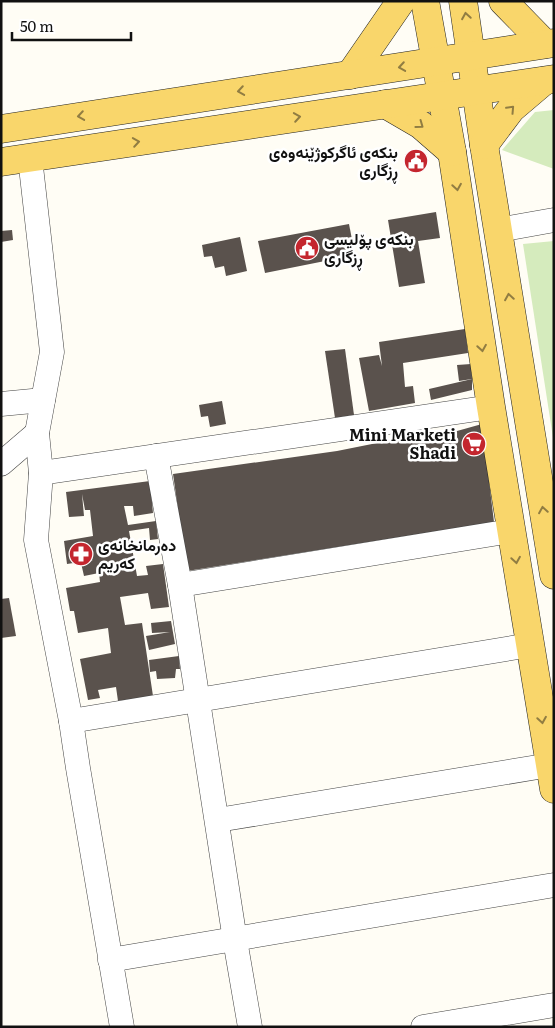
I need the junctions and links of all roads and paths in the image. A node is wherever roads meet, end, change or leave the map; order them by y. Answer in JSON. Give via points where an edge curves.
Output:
{"nodes":[{"id":1,"x":401,"y":1,"type":"edge"},
{"id":2,"x":425,"y":1,"type":"edge"},
{"id":3,"x":463,"y":1,"type":"edge"},
{"id":4,"x":503,"y":1,"type":"edge"},
{"id":5,"x":549,"y":44,"type":"edge"},
{"id":6,"x":472,"y":56,"type":"junction"},
{"id":7,"x":436,"y":61,"type":"junction"},
{"id":8,"x":350,"y":74,"type":"junction"},
{"id":9,"x":549,"y":80,"type":"edge"},
{"id":10,"x":477,"y":91,"type":"junction"},
{"id":11,"x":442,"y":96,"type":"junction"},
{"id":12,"x":385,"y":104,"type":"junction"},
{"id":13,"x":1,"y":129,"type":"edge"},
{"id":14,"x":484,"y":146,"type":"junction"},
{"id":15,"x":452,"y":152,"type":"junction"},
{"id":16,"x":30,"y":158,"type":"junction"},
{"id":17,"x":1,"y":162,"type":"edge"},
{"id":18,"x":554,"y":220,"type":"edge"},
{"id":19,"x":498,"y":230,"type":"junction"},
{"id":20,"x":43,"y":400,"type":"junction"},
{"id":21,"x":1,"y":404,"type":"edge"},
{"id":22,"x":491,"y":406,"type":"junction"},
{"id":23,"x":37,"y":433,"type":"junction"},
{"id":24,"x":156,"y":456,"type":"junction"},
{"id":25,"x":1,"y":464,"type":"edge"},
{"id":26,"x":41,"y":473,"type":"junction"},
{"id":27,"x":511,"y":531,"type":"junction"},
{"id":28,"x":553,"y":560,"type":"edge"},
{"id":29,"x":180,"y":585,"type":"junction"},
{"id":30,"x":530,"y":645,"type":"junction"},
{"id":31,"x":198,"y":700,"type":"junction"},
{"id":32,"x":72,"y":721,"type":"junction"},
{"id":33,"x":552,"y":777,"type":"edge"},
{"id":34,"x":218,"y":820,"type":"junction"},
{"id":35,"x":554,"y":885,"type":"edge"},
{"id":36,"x":235,"y":940,"type":"junction"},
{"id":37,"x":110,"y":960,"type":"junction"},
{"id":38,"x":554,"y":1005,"type":"edge"},
{"id":39,"x":122,"y":1027,"type":"edge"},
{"id":40,"x":250,"y":1027,"type":"edge"},
{"id":41,"x":423,"y":1027,"type":"edge"}],
"edges":[{"from":1,"to":8,"type":"main road"},
{"from":2,"to":7,"type":"main road"},
{"from":6,"to":3,"type":"main road","one_way":true},
{"from":4,"to":5,"type":"main road"},
{"from":5,"to":6,"type":"main road"},
{"from":6,"to":7,"type":"main road"},
{"from":6,"to":10,"type":"main road"},
{"from":7,"to":8,"type":"main road","one_way":true},
{"from":7,"to":11,"type":"main road"},
{"from":8,"to":13,"type":"main road","one_way":true},
{"from":9,"to":10,"type":"main road"},
{"from":14,"to":9,"type":"main road","one_way":true,"via":[[510,109]]},
{"from":10,"to":11,"type":"main road"},
{"from":10,"to":14,"type":"main road"},
{"from":11,"to":12,"type":"main road"},
{"from":11,"to":15,"type":"main road"},
{"from":12,"to":15,"type":"main road","one_way":true,"via":[[420,125]]},
{"from":16,"to":12,"type":"main road","one_way":true},
{"from":14,"to":19,"type":"main road"},
{"from":15,"to":22,"type":"main road","one_way":true},
{"from":16,"to":17,"type":"main road"},
{"from":16,"to":20,"type":"street","via":[[52,352]]},
{"from":18,"to":19,"type":"street"},
{"from":28,"to":19,"type":"main road","one_way":true},
{"from":20,"to":21,"type":"street"},
{"from":20,"to":23,"type":"street"},
{"from":22,"to":24,"type":"street"},
{"from":22,"to":27,"type":"main road"},
{"from":23,"to":25,"type":"street"},
{"from":23,"to":26,"type":"street"},
{"from":24,"to":26,"type":"street"},
{"from":24,"to":29,"type":"street"},
{"from":26,"to":32,"type":"street","via":[[36,540]]},
{"from":27,"to":29,"type":"street"},
{"from":27,"to":30,"type":"main road","one_way":true},
{"from":29,"to":31,"type":"street"},
{"from":30,"to":31,"type":"street"},
{"from":30,"to":33,"type":"main road","one_way":true},
{"from":31,"to":32,"type":"street"},
{"from":31,"to":34,"type":"street"},
{"from":32,"to":37,"type":"street"},
{"from":33,"to":34,"type":"street"},
{"from":34,"to":36,"type":"street"},
{"from":35,"to":36,"type":"street"},
{"from":36,"to":37,"type":"street"},
{"from":36,"to":40,"type":"street"},
{"from":37,"to":39,"type":"street"},
{"from":38,"to":41,"type":"street"}]}
